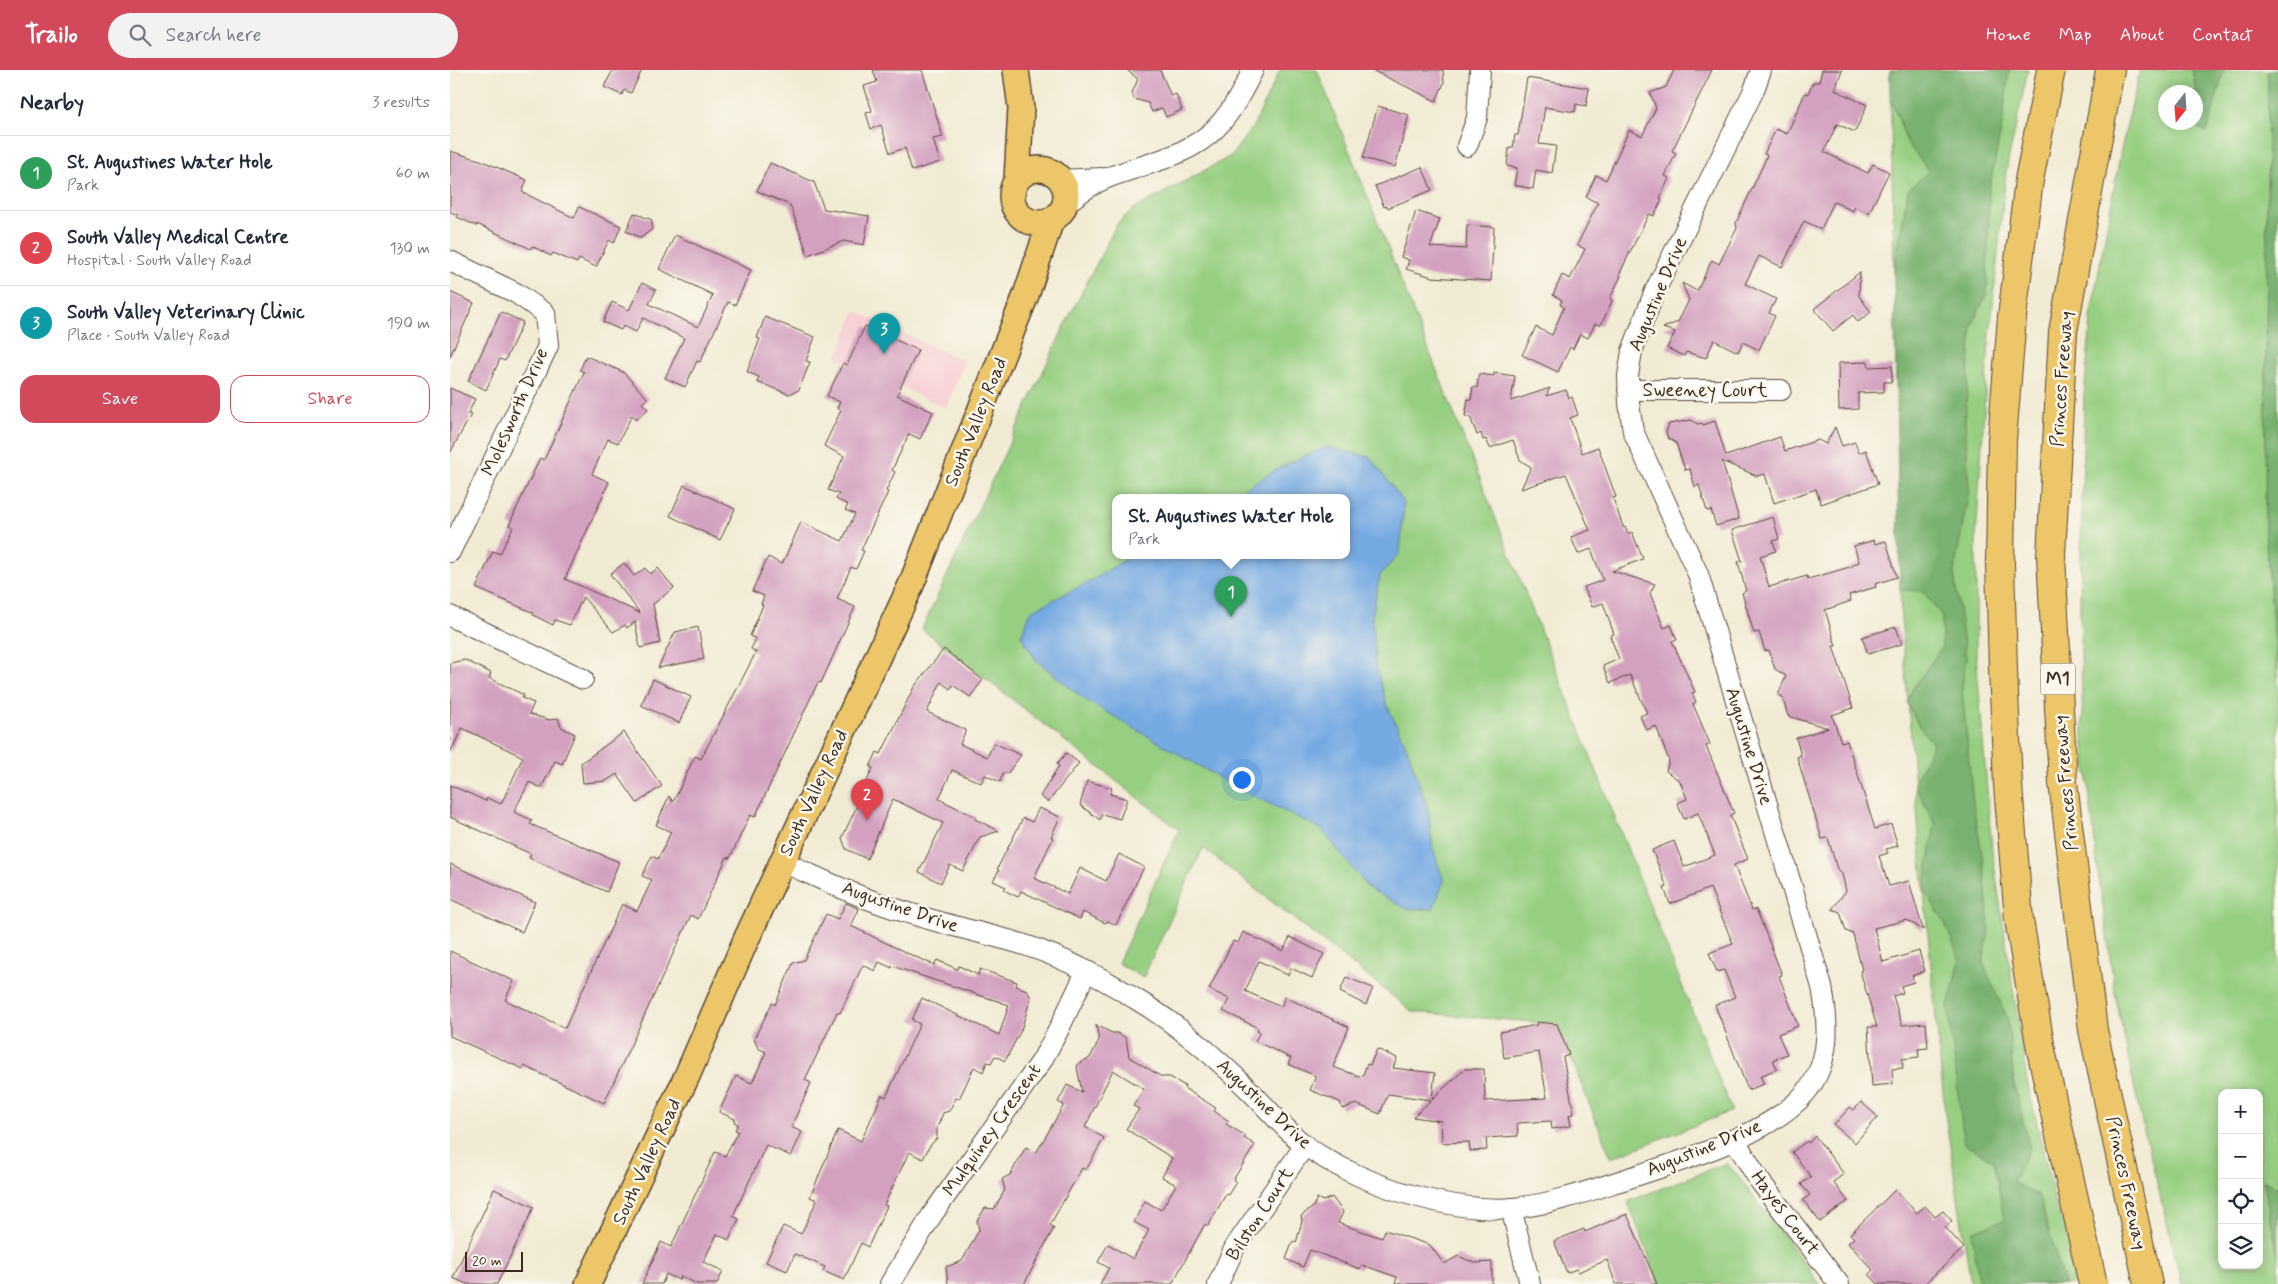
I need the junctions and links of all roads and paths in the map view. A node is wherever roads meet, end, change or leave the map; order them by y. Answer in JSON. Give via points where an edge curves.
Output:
{"nodes":[{"id":1,"x":1016,"y":70,"type":"edge"},
{"id":2,"x":1253,"y":70,"type":"edge"},
{"id":3,"x":1480,"y":70,"type":"edge"},
{"id":4,"x":1761,"y":70,"type":"edge"},
{"id":5,"x":2051,"y":70,"type":"edge"},
{"id":6,"x":2110,"y":70,"type":"edge"},
{"id":7,"x":1021,"y":108,"type":"junction"},
{"id":8,"x":1467,"y":146,"type":"dead end"},
{"id":9,"x":1056,"y":176,"type":"junction"},
{"id":10,"x":1107,"y":178,"type":"junction"},
{"id":11,"x":1017,"y":180,"type":"junction"},
{"id":12,"x":1058,"y":212,"type":"junction"},
{"id":13,"x":1025,"y":219,"type":"junction"},
{"id":14,"x":450,"y":261,"type":"edge"},
{"id":15,"x":1026,"y":295,"type":"junction"},
{"id":16,"x":1628,"y":390,"type":"junction"},
{"id":17,"x":1781,"y":390,"type":"dead end"},
{"id":18,"x":450,"y":552,"type":"edge"},
{"id":19,"x":450,"y":616,"type":"edge"},
{"id":20,"x":583,"y":679,"type":"dead end"},
{"id":21,"x":783,"y":862,"type":"junction"},
{"id":22,"x":1086,"y":972,"type":"junction"},
{"id":23,"x":1734,"y":1140,"type":"junction"},
{"id":24,"x":1306,"y":1145,"type":"junction"},
{"id":25,"x":1511,"y":1208,"type":"junction"},
{"id":26,"x":588,"y":1284,"type":"edge"},
{"id":27,"x":890,"y":1284,"type":"edge"},
{"id":28,"x":1218,"y":1284,"type":"edge"},
{"id":29,"x":1530,"y":1284,"type":"edge"},
{"id":30,"x":1839,"y":1284,"type":"edge"},
{"id":31,"x":2094,"y":1284,"type":"edge"},
{"id":32,"x":2148,"y":1284,"type":"edge"}],
"edges":[{"from":1,"to":7,"type":"main road","name":"South Valley Road"},
{"from":2,"to":10,"type":"street","via":[[1242,94],[1216,129],[1157,162]]},
{"from":3,"to":8,"type":"street","via":[[1477,118]]},
{"from":4,"to":16,"type":"street","name":"Augustine Drive","via":[[1655,291],[1632,350]]},
{"from":5,"to":31,"type":"highway","via":[[2029,180],[2012,317],[2002,440],[2000,564],[2008,785],[2019,920],[2041,1050]]},
{"from":6,"to":32,"type":"highway","name":"Princes Freeway","number":"M1","via":[[2063,332],[2051,556],[2064,783],[2093,1030]]},
{"from":7,"to":9,"type":"main road","name":"South Valley Road","via":[[1032,146]]},
{"from":7,"to":11,"type":"main road","name":"South Valley Road"},
{"from":9,"to":10,"type":"street"},
{"from":9,"to":11,"type":"main road","via":[[1041,169],[1031,170]]},
{"from":9,"to":12,"type":"main road","name":"South Valley Road","via":[[1066,195]]},
{"from":10,"to":12,"type":"street","via":[[1083,190]]},
{"from":11,"to":13,"type":"main road","name":"South Valley Road","via":[[1012,199],[1018,214]]},
{"from":12,"to":13,"type":"main road","via":[[1038,223]]},
{"from":12,"to":15,"type":"main road","name":"South Valley Road"},
{"from":13,"to":15,"type":"main road","name":"South Valley Road","via":[[1029,252]]},
{"from":14,"to":18,"type":"street","name":"Molesworth Drive","via":[[516,293],[545,313],[548,346]]},
{"from":15,"to":21,"type":"main road","name":"South Valley Road","via":[[911,585]]},
{"from":16,"to":17,"type":"street","name":"Sweeney Court"},
{"from":16,"to":23,"type":"street","name":"Augustine Drive","via":[[1633,431],[1698,574],[1822,987],[1827,1016],[1828,1038],[1822,1063],[1811,1086],[1775,1118]]},
{"from":19,"to":20,"type":"street"},
{"from":21,"to":22,"type":"street","name":"Augustine Drive","via":[[891,908],[1009,941]]},
{"from":21,"to":26,"type":"main road","name":"South Valley Road","via":[[687,1076]]},
{"from":22,"to":24,"type":"street","name":"Augustine Drive","via":[[1170,1021],[1224,1066]]},
{"from":22,"to":27,"type":"street","name":"Mulquiney Crescent","via":[[1041,1062],[932,1215]]},
{"from":23,"to":25,"type":"street","name":"Augustine Drive","via":[[1678,1162],[1545,1204]]},
{"from":23,"to":30,"type":"street","name":"Hayes Court","via":[[1759,1180]]},
{"from":24,"to":25,"type":"street","name":"Augustine Drive","via":[[1358,1176],[1406,1194],[1449,1204]]},
{"from":24,"to":28,"type":"street","name":"Bilston Court","via":[[1235,1247]]},
{"from":25,"to":29,"type":"street"}]}
